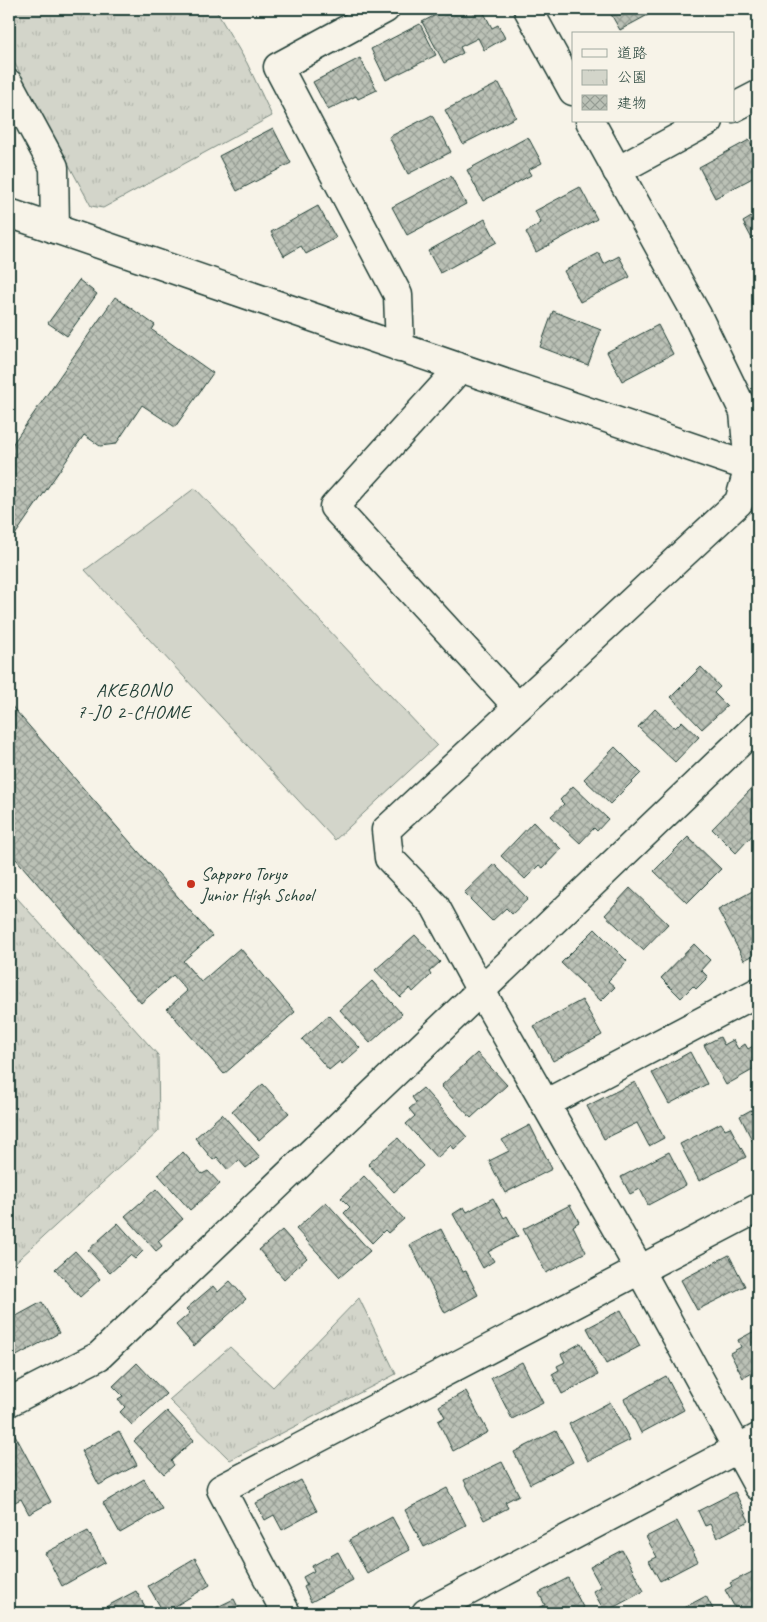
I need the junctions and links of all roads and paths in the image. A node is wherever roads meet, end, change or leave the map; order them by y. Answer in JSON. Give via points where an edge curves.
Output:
{"nodes":[{"id":1,"x":385,"y":9,"type":"edge"},
{"id":2,"x":528,"y":9,"type":"edge"},
{"id":3,"x":9,"y":84,"type":"edge"},
{"id":4,"x":572,"y":88,"type":"edge"},
{"id":5,"x":758,"y":95,"type":"edge"},
{"id":6,"x":734,"y":107,"type":"edge"},
{"id":7,"x":591,"y":122,"type":"edge"},
{"id":8,"x":707,"y":122,"type":"edge"},
{"id":9,"x":617,"y":171,"type":"junction"},
{"id":10,"x":9,"y":213,"type":"edge"},
{"id":11,"x":55,"y":229,"type":"junction"},
{"id":12,"x":400,"y":348,"type":"junction"},
{"id":13,"x":460,"y":368,"type":"junction"},
{"id":14,"x":754,"y":469,"type":"edge"},
{"id":15,"x":518,"y":707,"type":"junction"},
{"id":16,"x":758,"y":725,"type":"edge"},
{"id":17,"x":480,"y":991,"type":"junction"},
{"id":18,"x":758,"y":992,"type":"edge"},
{"id":19,"x":545,"y":1104,"type":"junction"},
{"id":20,"x":758,"y":1208,"type":"edge"},
{"id":21,"x":640,"y":1270,"type":"junction"},
{"id":22,"x":9,"y":1402,"type":"edge"},
{"id":23,"x":748,"y":1443,"type":"edge"},
{"id":24,"x":758,"y":1486,"type":"edge"},
{"id":25,"x":286,"y":1613,"type":"edge"},
{"id":26,"x":426,"y":1613,"type":"edge"}],
"edges":[{"from":1,"to":12,"type":"street","via":[[278,67],[398,295]]},
{"from":2,"to":4,"type":"street"},
{"from":3,"to":11,"type":"street","via":[[54,167]]},
{"from":5,"to":6,"type":"street"},
{"from":7,"to":9,"type":"street"},
{"from":8,"to":9,"type":"street"},
{"from":9,"to":14,"type":"street","via":[[697,315],[744,412]]},
{"from":10,"to":11,"type":"street"},
{"from":11,"to":12,"type":"street"},
{"from":12,"to":13,"type":"street"},
{"from":13,"to":14,"type":"street"},
{"from":13,"to":15,"type":"street","via":[[334,507]]},
{"from":14,"to":15,"type":"street","via":[[739,502]]},
{"from":15,"to":17,"type":"street","via":[[386,830],[389,858],[435,906]]},
{"from":16,"to":17,"type":"street"},
{"from":17,"to":19,"type":"street"},
{"from":17,"to":22,"type":"street","via":[[99,1356]]},
{"from":18,"to":19,"type":"street"},
{"from":19,"to":21,"type":"street"},
{"from":20,"to":21,"type":"street"},
{"from":21,"to":23,"type":"street"},
{"from":21,"to":25,"type":"street","via":[[221,1489]]},
{"from":23,"to":24,"type":"street"},
{"from":23,"to":26,"type":"street"}]}
